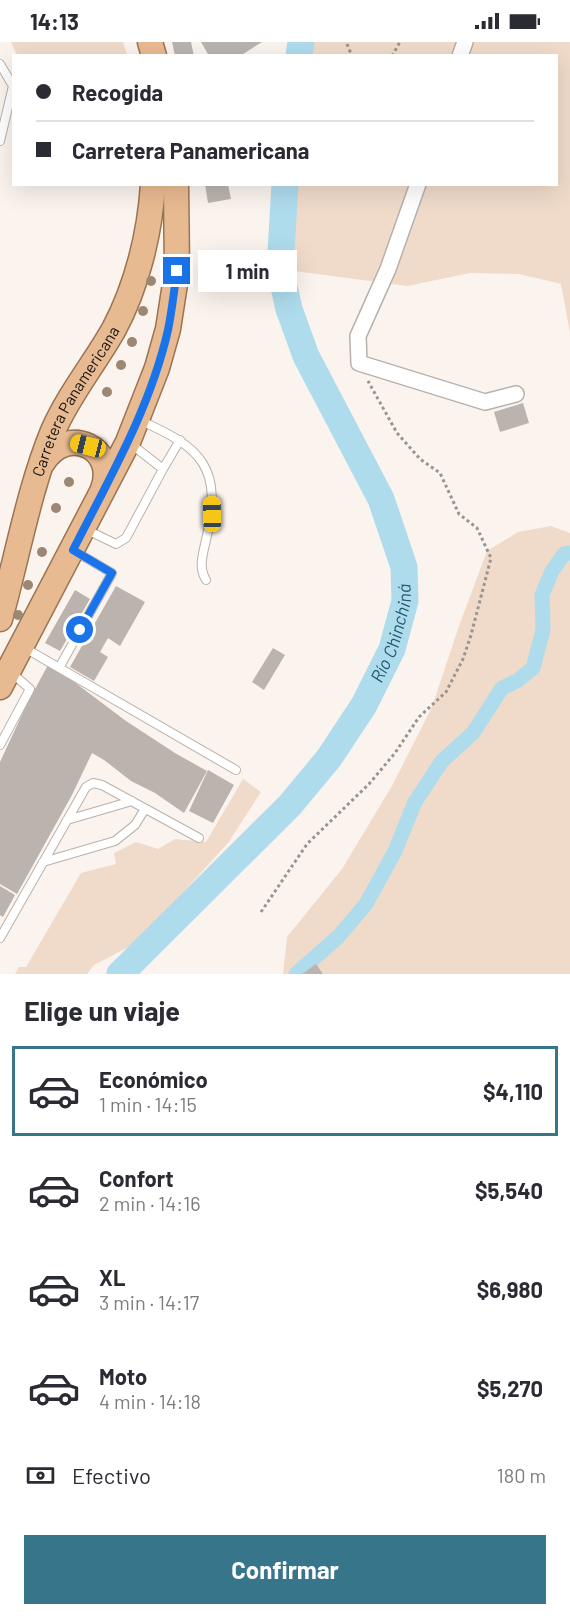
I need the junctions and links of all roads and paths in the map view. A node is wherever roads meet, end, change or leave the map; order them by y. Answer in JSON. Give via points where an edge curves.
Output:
{"nodes":[{"id":1,"x":347,"y":44,"type":"dead end"},
{"id":2,"x":351,"y":54,"type":"edge"},
{"id":3,"x":0,"y":64,"type":"edge"},
{"id":4,"x":12,"y":84,"type":"edge"},
{"id":5,"x":12,"y":90,"type":"edge"},
{"id":6,"x":0,"y":141,"type":"edge"},
{"id":7,"x":153,"y":186,"type":"edge"},
{"id":8,"x":176,"y":186,"type":"edge"},
{"id":9,"x":417,"y":186,"type":"edge"},
{"id":10,"x":359,"y":363,"type":"junction"},
{"id":11,"x":516,"y":394,"type":"dead end"},
{"id":12,"x":138,"y":419,"type":"junction"},
{"id":13,"x":180,"y":440,"type":"junction"},
{"id":14,"x":128,"y":442,"type":"junction"},
{"id":15,"x":42,"y":464,"type":"junction"},
{"id":16,"x":163,"y":469,"type":"junction"},
{"id":17,"x":100,"y":494,"type":"junction"},
{"id":18,"x":84,"y":528,"type":"junction"},
{"id":19,"x":73,"y":550,"type":"junction"},
{"id":20,"x":206,"y":580,"type":"dead end"},
{"id":21,"x":0,"y":619,"type":"edge"},
{"id":22,"x":22,"y":646,"type":"junction"},
{"id":23,"x":59,"y":668,"type":"junction"},
{"id":24,"x":4,"y":679,"type":"edge"},
{"id":25,"x":0,"y":745,"type":"edge"},
{"id":26,"x":236,"y":770,"type":"dead end"},
{"id":27,"x":132,"y":801,"type":"junction"},
{"id":28,"x":145,"y":809,"type":"junction"},
{"id":29,"x":67,"y":820,"type":"junction"},
{"id":30,"x":199,"y":838,"type":"dead end"},
{"id":31,"x":43,"y":862,"type":"junction"},
{"id":32,"x":261,"y":912,"type":"dead end"},
{"id":33,"x":1,"y":933,"type":"edge"}],
"edges":[{"from":1,"to":2,"type":"path"},
{"from":3,"to":4,"type":"lane"},
{"from":5,"to":6,"type":"lane"},
{"from":7,"to":15,"type":"highway","name":"Carretera Panamericana","via":[[144,244],[132,287],[115,327],[64,408]]},
{"from":8,"to":12,"type":"highway","via":[[177,271],[168,329]]},
{"from":9,"to":10,"type":"street","via":[[388,269],[358,336]]},
{"from":10,"to":11,"type":"street","via":[[485,402]]},
{"from":10,"to":32,"type":"path","via":[[397,433],[420,459],[440,473],[459,514],[477,528],[491,558],[463,659],[446,692],[419,717],[369,784],[307,844]]},
{"from":12,"to":13,"type":"lane"},
{"from":12,"to":14,"type":"highway"},
{"from":13,"to":16,"type":"lane"},
{"from":13,"to":20,"type":"lane","via":[[194,451],[210,483],[212,514],[201,566]]},
{"from":14,"to":16,"type":"lane"},
{"from":14,"to":17,"type":"highway"},
{"from":15,"to":17,"type":"highway","via":[[61,444],[75,442],[88,446],[99,454],[105,467],[106,481]]},
{"from":15,"to":21,"type":"highway","name":"Carretera Panamericana"},
{"from":16,"to":18,"type":"lane","via":[[126,538],[116,544]]},
{"from":17,"to":18,"type":"highway"},
{"from":18,"to":19,"type":"highway"},
{"from":19,"to":22,"type":"highway"},
{"from":19,"to":23,"type":"lane","via":[[112,573]]},
{"from":22,"to":23,"type":"lane"},
{"from":22,"to":24,"type":"highway"},
{"from":23,"to":26,"type":"lane"},
{"from":24,"to":25,"type":"lane","via":[[30,688]]},
{"from":27,"to":28,"type":"lane"},
{"from":27,"to":29,"type":"lane"},
{"from":27,"to":29,"type":"lane","via":[[93,783],[86,787]]},
{"from":28,"to":30,"type":"lane"},
{"from":28,"to":31,"type":"lane","via":[[135,825],[115,841]]},
{"from":29,"to":31,"type":"lane"},
{"from":31,"to":33,"type":"lane"}]}
